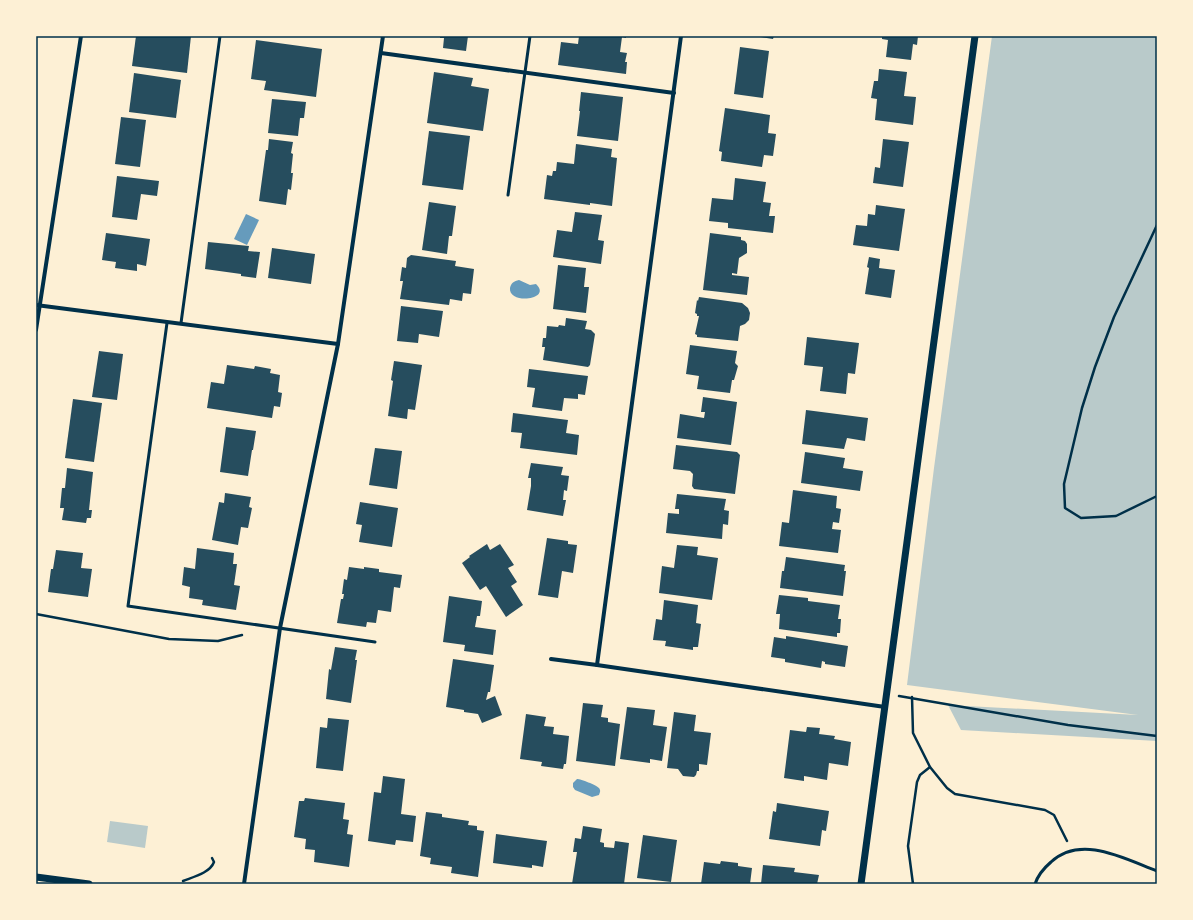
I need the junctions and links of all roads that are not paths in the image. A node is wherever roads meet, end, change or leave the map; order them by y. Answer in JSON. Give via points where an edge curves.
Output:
{"nodes":[{"id":1,"x":81,"y":36,"type":"edge"},
{"id":2,"x":220,"y":36,"type":"edge"},
{"id":3,"x":383,"y":36,"type":"edge"},
{"id":4,"x":530,"y":36,"type":"edge"},
{"id":5,"x":681,"y":36,"type":"edge"},
{"id":6,"x":975,"y":36,"type":"edge"},
{"id":7,"x":381,"y":53,"type":"junction"},
{"id":8,"x":525,"y":73,"type":"junction"},
{"id":9,"x":674,"y":93,"type":"junction"},
{"id":10,"x":508,"y":195,"type":"dead end"},
{"id":11,"x":38,"y":305,"type":"edge"},
{"id":12,"x":168,"y":323,"type":"junction"},
{"id":13,"x":181,"y":324,"type":"junction"},
{"id":14,"x":36,"y":330,"type":"edge"},
{"id":15,"x":338,"y":344,"type":"junction"},
{"id":16,"x":280,"y":628,"type":"junction"},
{"id":17,"x":375,"y":642,"type":"dead end"},
{"id":18,"x":551,"y":659,"type":"dead end"},
{"id":19,"x":597,"y":665,"type":"junction"},
{"id":20,"x":885,"y":707,"type":"junction"},
{"id":21,"x":1157,"y":871,"type":"edge"},
{"id":22,"x":36,"y":877,"type":"edge"},
{"id":23,"x":89,"y":884,"type":"edge"},
{"id":24,"x":244,"y":884,"type":"edge"},
{"id":25,"x":861,"y":884,"type":"edge"},
{"id":26,"x":1035,"y":884,"type":"edge"}],
"edges":[{"from":1,"to":11,"type":"street"},
{"from":2,"to":13,"type":"lane"},
{"from":3,"to":7,"type":"street"},
{"from":4,"to":8,"type":"lane"},
{"from":5,"to":9,"type":"street"},
{"from":6,"to":20,"type":"street"},
{"from":7,"to":8,"type":"street"},
{"from":7,"to":15,"type":"street"},
{"from":8,"to":9,"type":"street"},
{"from":8,"to":10,"type":"lane"},
{"from":9,"to":19,"type":"street"},
{"from":11,"to":12,"type":"street"},
{"from":11,"to":14,"type":"street"},
{"from":12,"to":13,"type":"street"},
{"from":12,"to":16,"type":"lane","via":[[128,606]]},
{"from":13,"to":15,"type":"street"},
{"from":15,"to":16,"type":"street"},
{"from":16,"to":17,"type":"lane"},
{"from":16,"to":24,"type":"street"},
{"from":18,"to":19,"type":"street"},
{"from":19,"to":20,"type":"street"},
{"from":20,"to":25,"type":"street"},
{"from":21,"to":26,"type":"lane","via":[[1100,850],[1085,848],[1071,850],[1056,858],[1043,869]]},
{"from":22,"to":23,"type":"street"}]}
